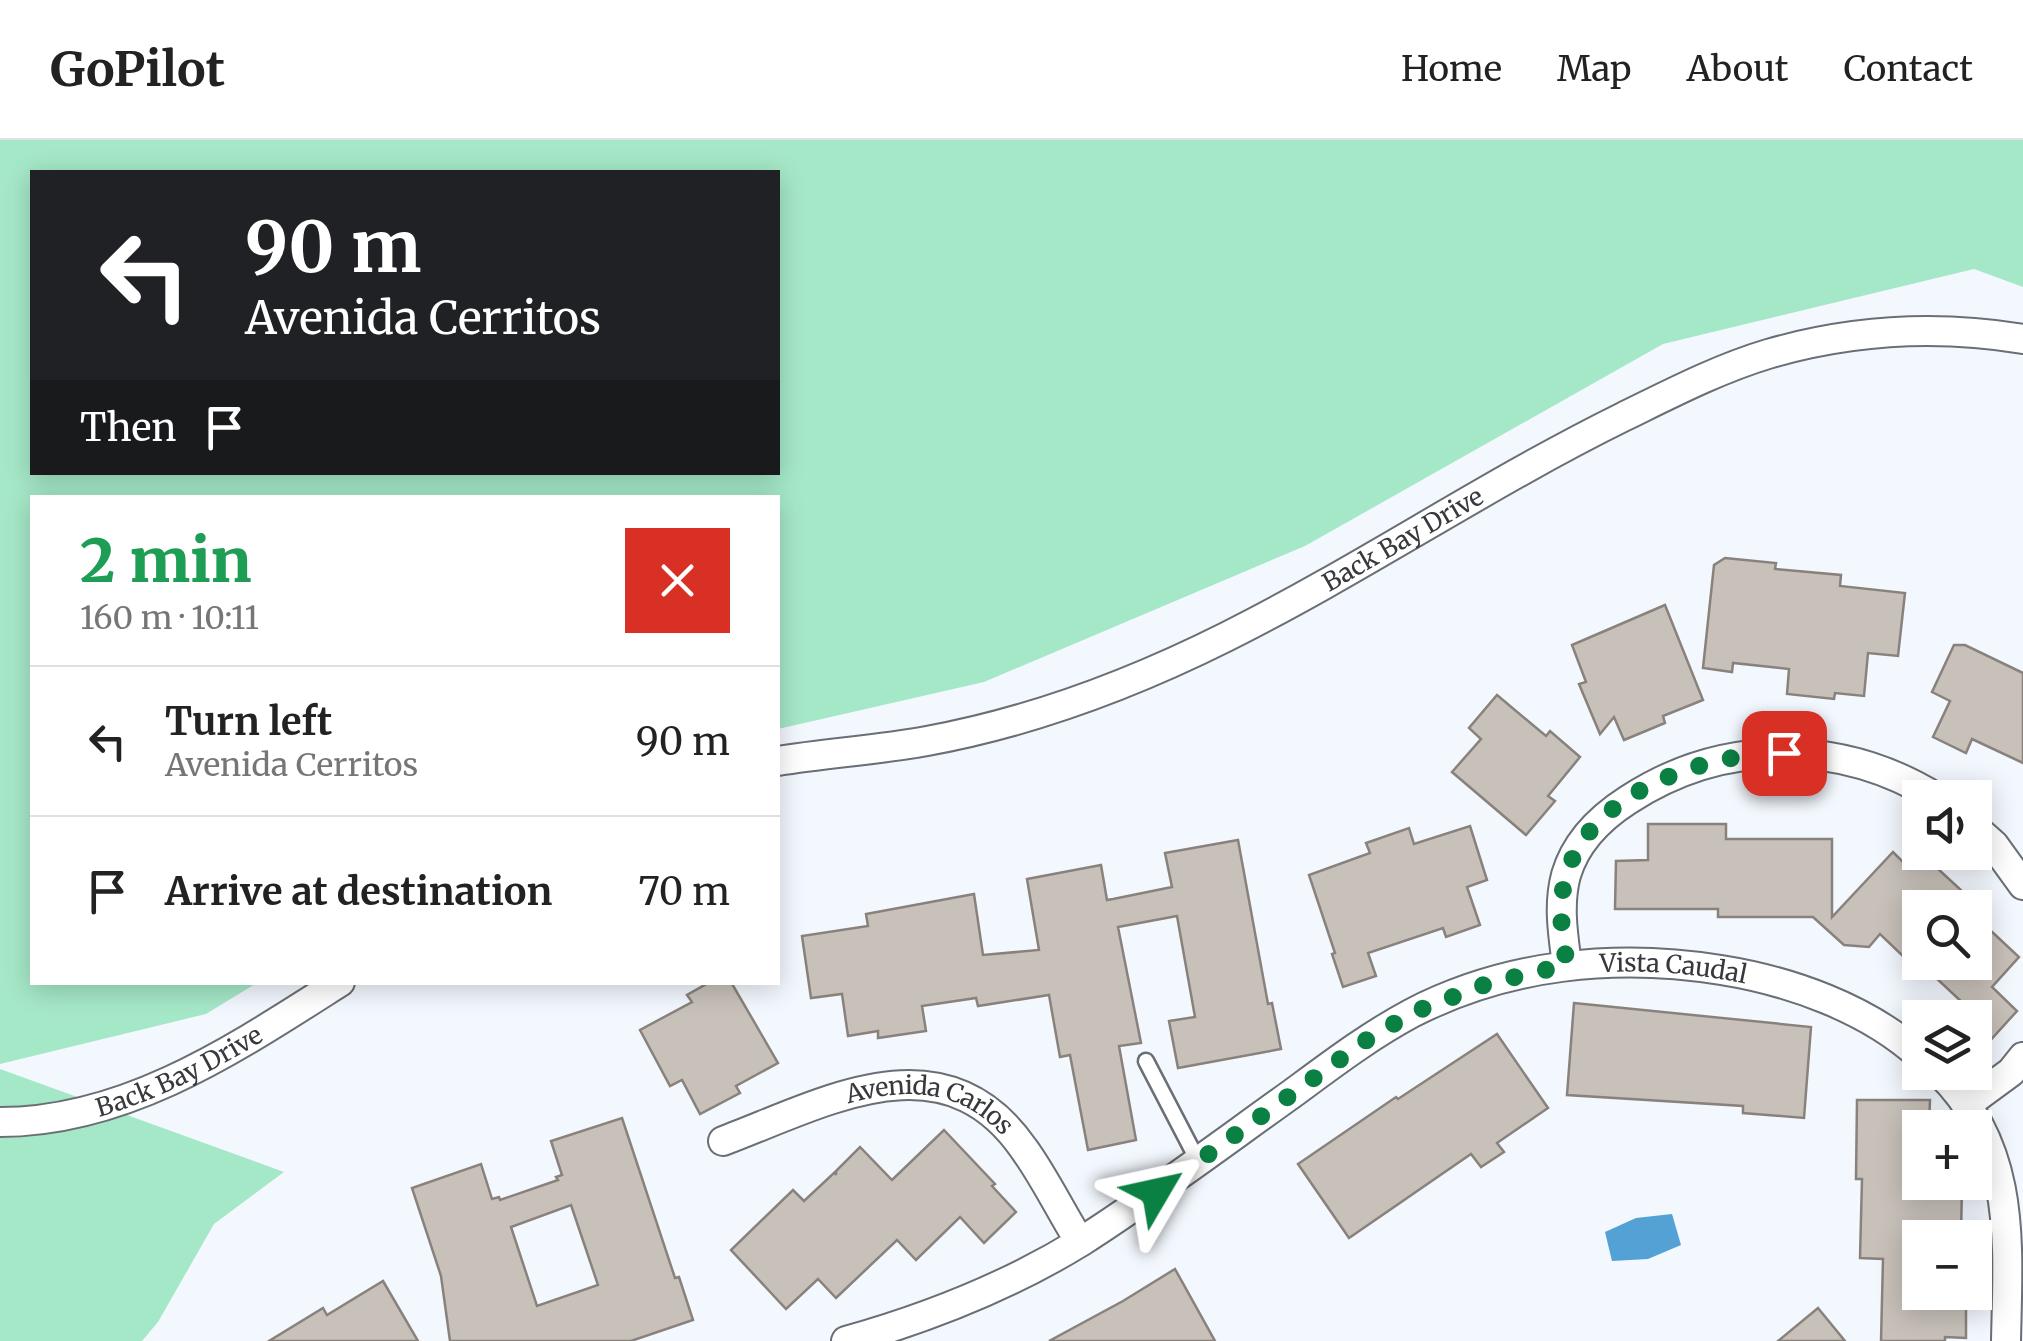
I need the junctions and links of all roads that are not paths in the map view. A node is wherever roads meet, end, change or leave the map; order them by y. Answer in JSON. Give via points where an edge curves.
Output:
{"nodes":[{"id":1,"x":2023,"y":339,"type":"edge"},
{"id":2,"x":780,"y":761,"type":"edge"},
{"id":3,"x":1907,"y":780,"type":"edge"},
{"id":4,"x":1992,"y":843,"type":"edge"},
{"id":5,"x":2023,"y":885,"type":"edge"},
{"id":6,"x":1567,"y":965,"type":"junction"},
{"id":7,"x":335,"y":985,"type":"edge"},
{"id":8,"x":1902,"y":1041,"type":"edge"},
{"id":9,"x":2023,"y":1057,"type":"edge"},
{"id":10,"x":1146,"y":1062,"type":"dead end"},
{"id":11,"x":1954,"y":1090,"type":"edge"},
{"id":12,"x":1966,"y":1104,"type":"junction"},
{"id":13,"x":0,"y":1122,"type":"edge"},
{"id":14,"x":723,"y":1141,"type":"dead end"},
{"id":15,"x":1198,"y":1161,"type":"junction"},
{"id":16,"x":1080,"y":1242,"type":"junction"},
{"id":17,"x":846,"y":1341,"type":"edge"},
{"id":18,"x":2006,"y":1341,"type":"edge"}],
"edges":[{"from":1,"to":2,"type":"street","name":"Back Bay Drive","via":[[1883,332],[1723,369],[1506,478],[1226,637],[1134,678],[983,729]]},
{"from":3,"to":6,"type":"street","via":[[1814,753],[1755,753],[1656,781],[1608,813],[1585,836],[1567,870],[1560,902]]},
{"from":4,"to":5,"type":"street"},
{"from":6,"to":8,"type":"street","name":"Vista Caudal","via":[[1673,962],[1752,975],[1851,1011]]},
{"from":6,"to":15,"type":"street","name":"Vista Caudal","via":[[1514,975],[1414,1012]]},
{"from":7,"to":13,"type":"street","name":"Back Bay Drive","via":[[204,1064],[135,1096],[56,1119]]},
{"from":9,"to":12,"type":"street"},
{"from":10,"to":15,"type":"lane"},
{"from":11,"to":12,"type":"street"},
{"from":12,"to":18,"type":"street","via":[[2002,1185],[2008,1222]]},
{"from":14,"to":16,"type":"street","name":"Avenida Carlos","via":[[864,1088],[932,1086],[968,1098],[999,1120],[1024,1148]]},
{"from":15,"to":16,"type":"street","name":"Vista Caudal"},
{"from":16,"to":17,"type":"street","name":"Vista Caudal","via":[[938,1312]]}]}
